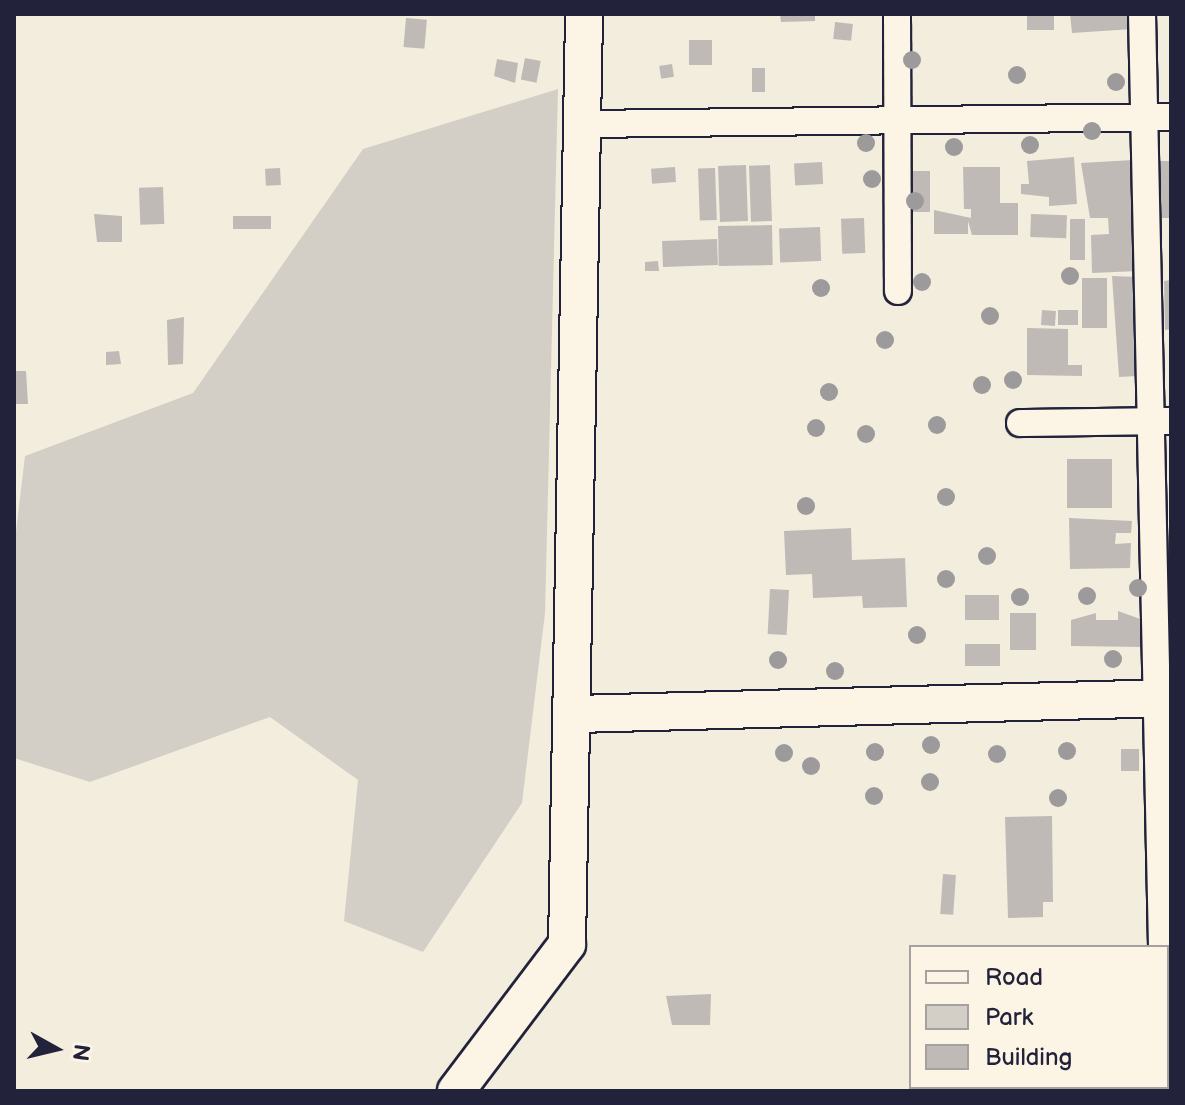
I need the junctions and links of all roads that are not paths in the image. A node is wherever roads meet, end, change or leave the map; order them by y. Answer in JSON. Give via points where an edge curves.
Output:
{"nodes":[{"id":1,"x":584,"y":14,"type":"edge"},
{"id":2,"x":897,"y":14,"type":"edge"},
{"id":3,"x":1142,"y":14,"type":"edge"},
{"id":4,"x":1171,"y":117,"type":"edge"},
{"id":5,"x":1144,"y":118,"type":"junction"},
{"id":6,"x":897,"y":123,"type":"junction"},
{"id":7,"x":585,"y":124,"type":"junction"},
{"id":8,"x":898,"y":291,"type":"dead end"},
{"id":9,"x":1161,"y":421,"type":"edge"},
{"id":10,"x":1020,"y":423,"type":"dead end"},
{"id":11,"x":1164,"y":698,"type":"edge"},
{"id":12,"x":576,"y":714,"type":"junction"},
{"id":13,"x":1162,"y":945,"type":"edge"},
{"id":14,"x":456,"y":1091,"type":"edge"}],
"edges":[{"from":1,"to":7,"type":"main road"},
{"from":2,"to":6,"type":"street"},
{"from":3,"to":5,"type":"street"},
{"from":4,"to":5,"type":"street"},
{"from":5,"to":6,"type":"street"},
{"from":5,"to":9,"type":"street"},
{"from":6,"to":7,"type":"street"},
{"from":6,"to":8,"type":"street"},
{"from":7,"to":12,"type":"main road"},
{"from":9,"to":10,"type":"street"},
{"from":9,"to":11,"type":"street"},
{"from":11,"to":12,"type":"main road"},
{"from":11,"to":13,"type":"street"},
{"from":12,"to":14,"type":"main road","via":[[567,944]]}]}
